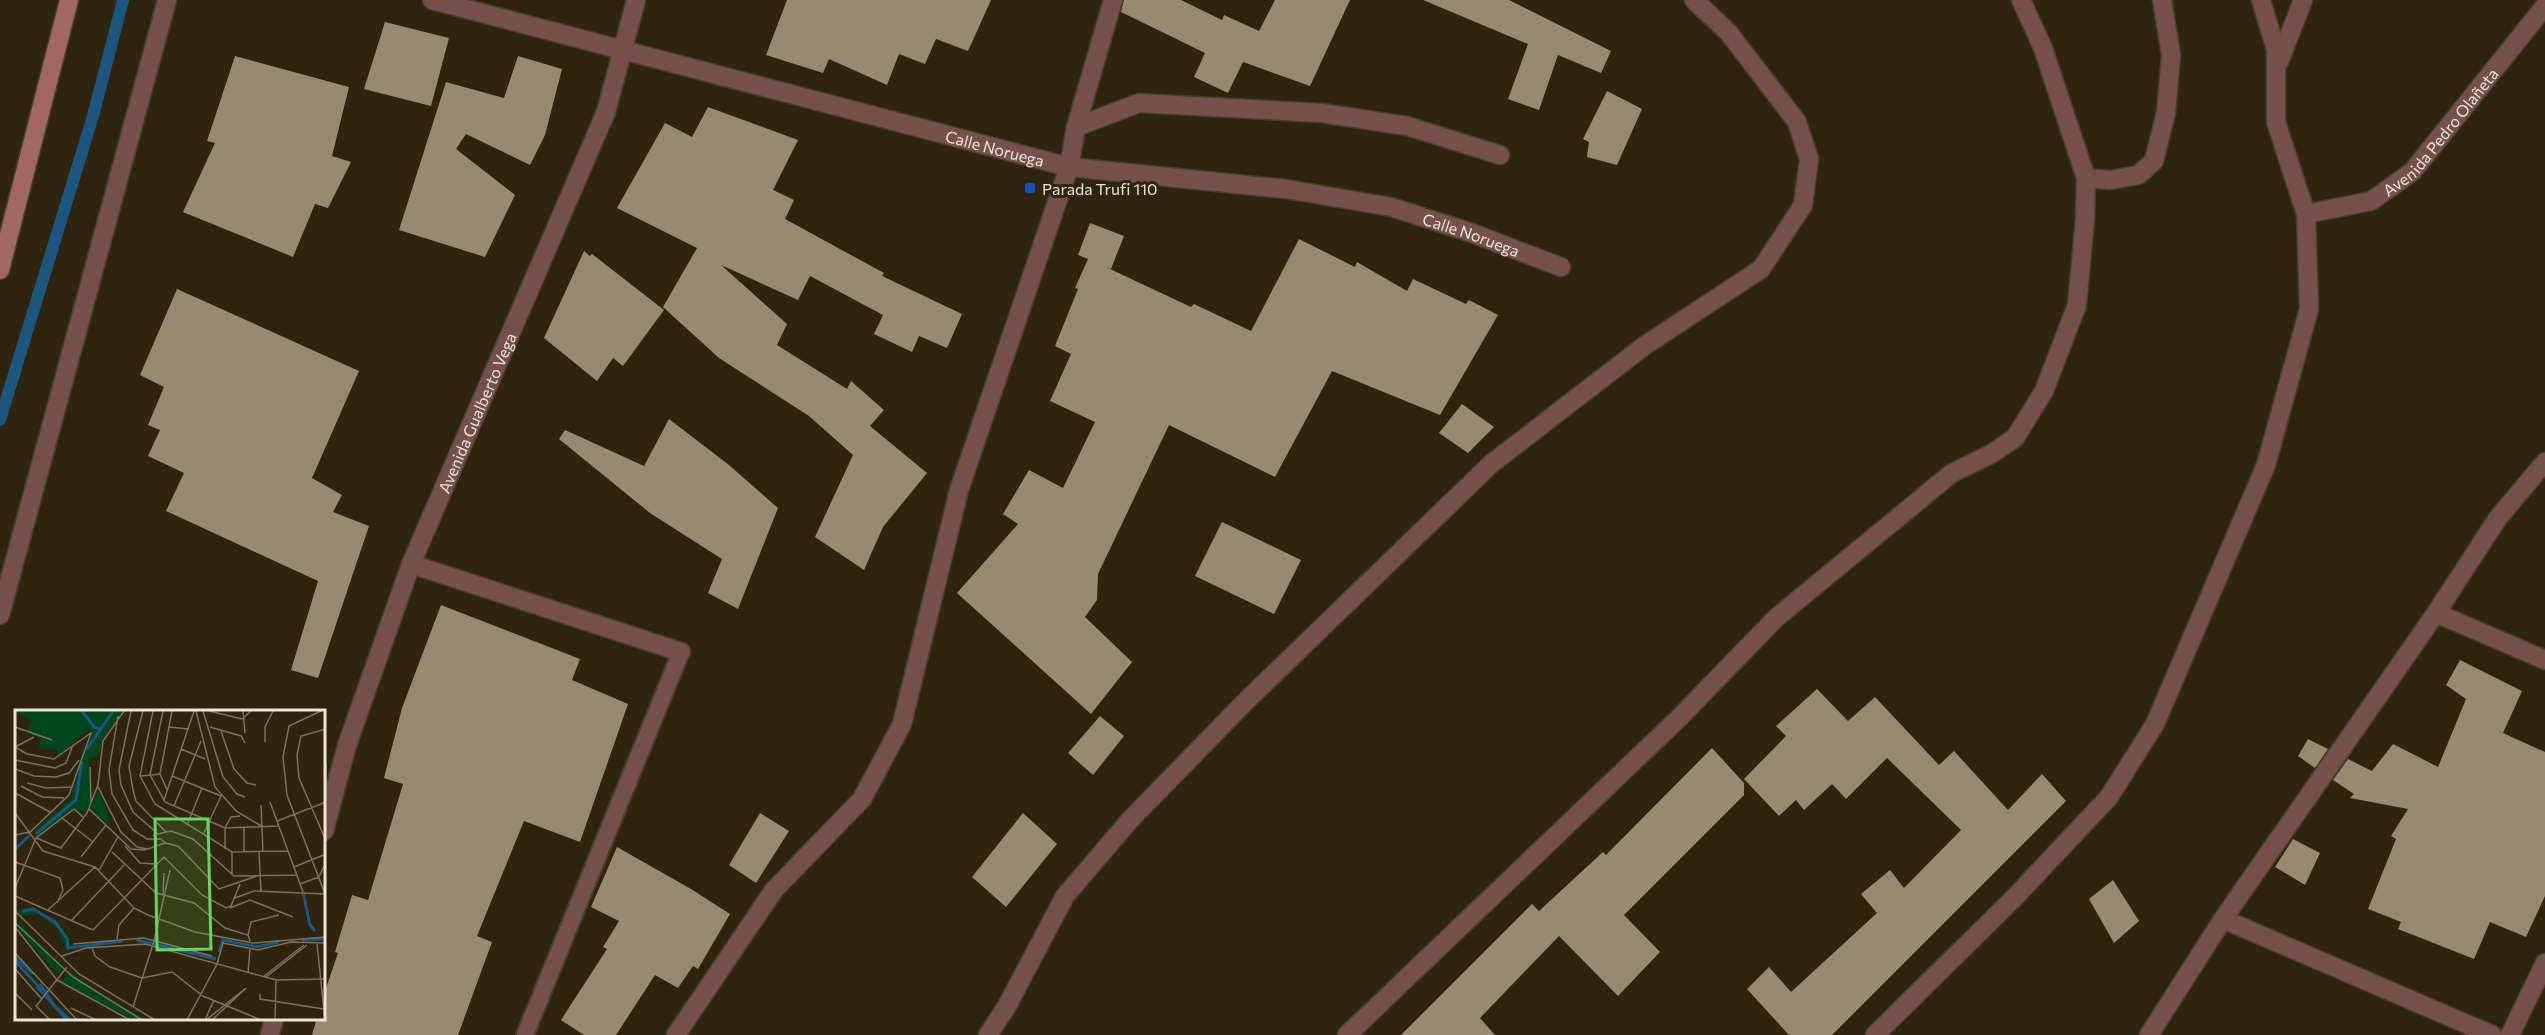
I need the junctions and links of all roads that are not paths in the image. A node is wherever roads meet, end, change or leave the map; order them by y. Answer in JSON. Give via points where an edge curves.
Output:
{"nodes":[{"id":1,"x":69,"y":0,"type":"edge"},
{"id":2,"x":166,"y":0,"type":"edge"},
{"id":3,"x":432,"y":0,"type":"edge"},
{"id":4,"x":636,"y":0,"type":"edge"},
{"id":5,"x":1113,"y":0,"type":"edge"},
{"id":6,"x":1694,"y":0,"type":"edge"},
{"id":7,"x":2021,"y":0,"type":"edge"},
{"id":8,"x":2162,"y":0,"type":"edge"},
{"id":9,"x":2261,"y":0,"type":"edge"},
{"id":10,"x":2303,"y":0,"type":"edge"},
{"id":11,"x":2545,"y":6,"type":"edge"},
{"id":12,"x":622,"y":49,"type":"junction"},
{"id":13,"x":2277,"y":69,"type":"junction"},
{"id":14,"x":1076,"y":127,"type":"junction"},
{"id":15,"x":1500,"y":155,"type":"dead end"},
{"id":16,"x":1069,"y":167,"type":"junction"},
{"id":17,"x":2086,"y":177,"type":"junction"},
{"id":18,"x":2306,"y":214,"type":"junction"},
{"id":19,"x":1561,"y":267,"type":"dead end"},
{"id":20,"x":0,"y":270,"type":"edge"},
{"id":21,"x":2545,"y":462,"type":"edge"},
{"id":22,"x":411,"y":564,"type":"junction"},
{"id":23,"x":2436,"y":613,"type":"junction"},
{"id":24,"x":0,"y":615,"type":"edge"},
{"id":25,"x":681,"y":652,"type":"joint"},
{"id":26,"x":2545,"y":660,"type":"edge"},
{"id":27,"x":326,"y":824,"type":"edge"},
{"id":28,"x":2223,"y":919,"type":"junction"},
{"id":29,"x":2545,"y":963,"type":"edge"},
{"id":30,"x":274,"y":1020,"type":"edge"},
{"id":31,"x":270,"y":1035,"type":"edge"},
{"id":32,"x":525,"y":1035,"type":"edge"},
{"id":33,"x":676,"y":1035,"type":"edge"},
{"id":34,"x":988,"y":1035,"type":"edge"},
{"id":35,"x":1347,"y":1035,"type":"edge"},
{"id":36,"x":1875,"y":1035,"type":"edge"},
{"id":37,"x":2149,"y":1035,"type":"edge"},
{"id":38,"x":2492,"y":1035,"type":"edge"},
{"id":39,"x":2510,"y":1035,"type":"edge"}],
"edges":[{"from":1,"to":20,"type":"street"},
{"from":2,"to":24,"type":"street"},
{"from":3,"to":12,"type":"street","name":"Calle Noruega"},
{"from":4,"to":12,"type":"street","name":"Avenida Gualberto Vega"},
{"from":5,"to":14,"type":"street"},
{"from":6,"to":34,"type":"street","via":[[1729,33],[1797,122],[1809,159],[1803,205],[1761,269],[1644,346],[1491,464],[1245,702],[1130,820],[1065,896]]},
{"from":7,"to":17,"type":"street","via":[[2043,48]]},
{"from":8,"to":17,"type":"street","via":[[2171,55],[2166,113],[2154,161],[2138,175],[2110,180]]},
{"from":9,"to":13,"type":"street","via":[[2276,50]]},
{"from":10,"to":13,"type":"street"},
{"from":11,"to":18,"type":"street","name":"Avenida Pedro Olañeta","via":[[2412,172],[2371,201]]},
{"from":12,"to":16,"type":"street","name":"Calle Noruega"},
{"from":12,"to":22,"type":"street","name":"Avenida Gualberto Vega","via":[[606,112]]},
{"from":13,"to":18,"type":"street","via":[[2276,122]]},
{"from":14,"to":15,"type":"street","via":[[1139,103],[1322,113],[1407,126]]},
{"from":14,"to":16,"type":"street"},
{"from":16,"to":19,"type":"street","name":"Calle Noruega","via":[[1286,189],[1391,207]]},
{"from":16,"to":33,"type":"street","via":[[959,490],[902,724],[862,799],[774,890]]},
{"from":17,"to":35,"type":"street","via":[[2077,305],[2043,391],[2015,438],[1952,472],[1776,618],[1679,718]]},
{"from":18,"to":36,"type":"street","via":[[2308,309],[2266,465],[2156,724],[2109,797],[2015,897]]},
{"from":21,"to":23,"type":"street","via":[[2498,518]]},
{"from":22,"to":25,"type":"street"},
{"from":22,"to":27,"type":"street","name":"Avenida Gualberto Vega","via":[[347,745]]},
{"from":23,"to":26,"type":"street"},
{"from":23,"to":28,"type":"street"},
{"from":25,"to":32,"type":"lane"},
{"from":28,"to":37,"type":"street"},
{"from":28,"to":38,"type":"street"},
{"from":29,"to":39,"type":"street"},
{"from":30,"to":31,"type":"street"}]}
